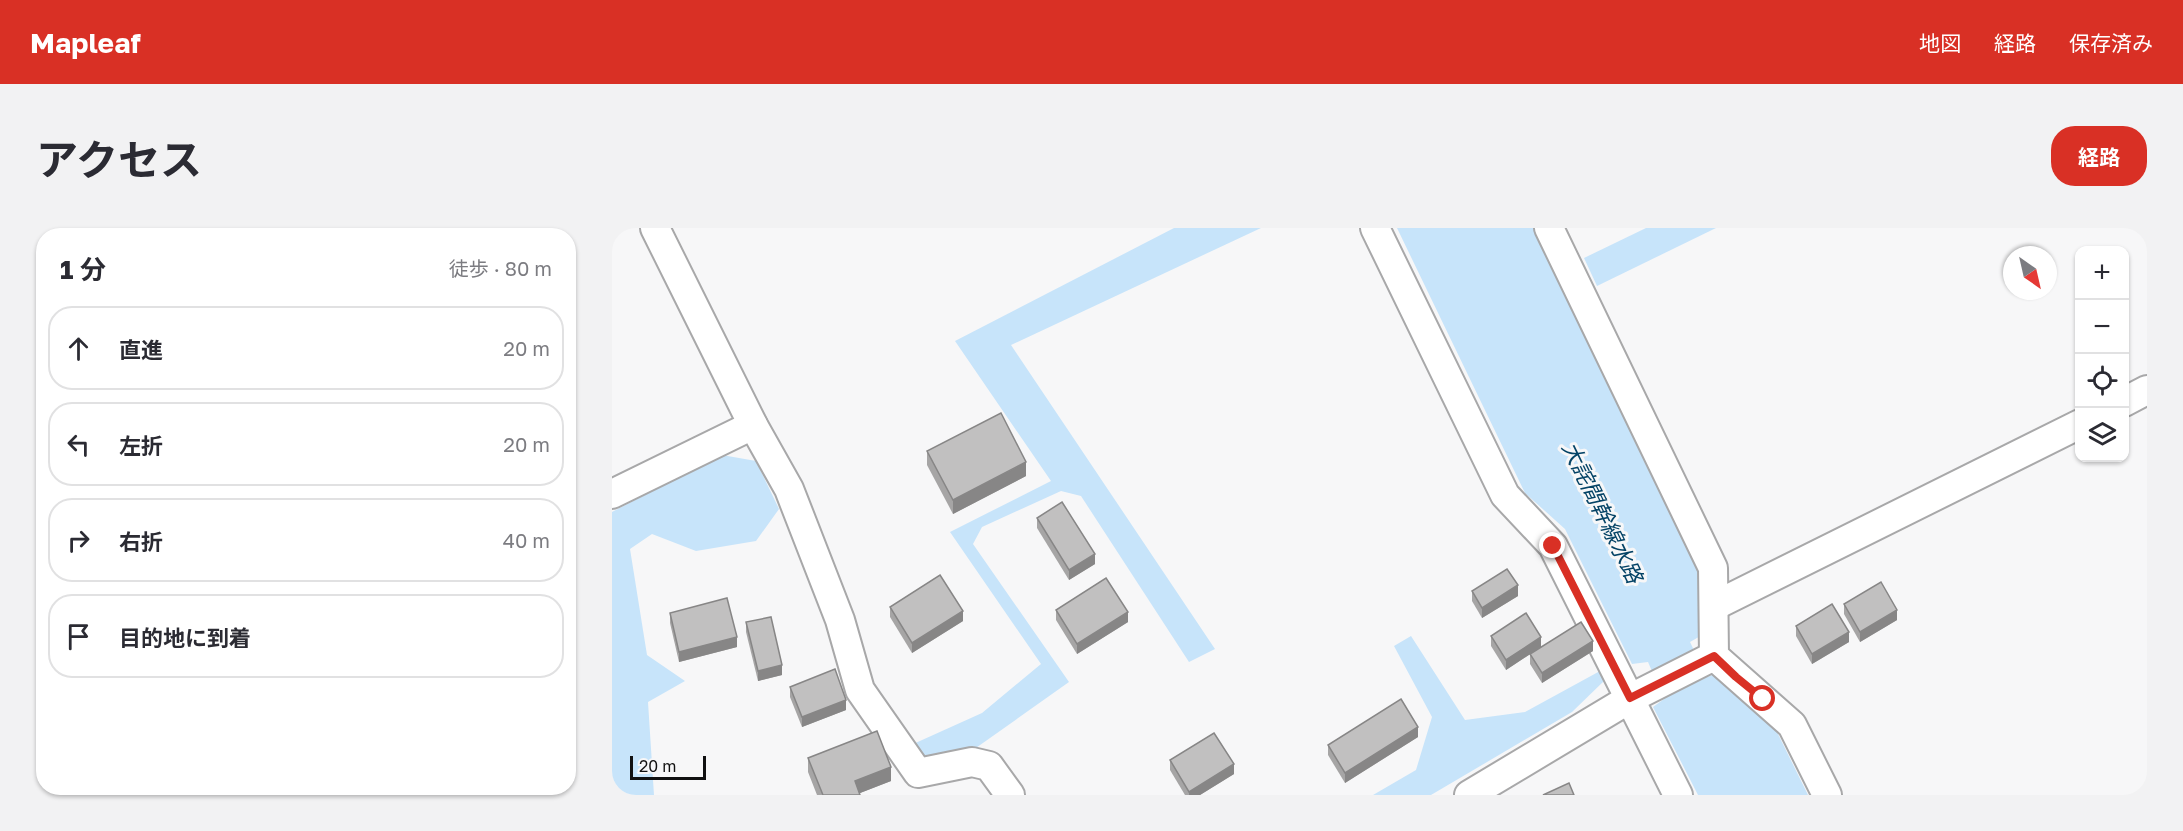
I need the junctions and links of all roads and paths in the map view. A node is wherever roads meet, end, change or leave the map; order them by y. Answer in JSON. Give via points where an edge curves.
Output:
{"nodes":[{"id":1,"x":655,"y":228,"type":"edge"},
{"id":2,"x":1375,"y":228,"type":"edge"},
{"id":3,"x":1550,"y":228,"type":"edge"},
{"id":4,"x":2147,"y":390,"type":"edge"},
{"id":5,"x":2129,"y":399,"type":"edge"},
{"id":6,"x":753,"y":424,"type":"junction"},
{"id":7,"x":2075,"y":426,"type":"edge"},
{"id":8,"x":612,"y":494,"type":"edge"},
{"id":9,"x":1714,"y":606,"type":"junction"},
{"id":10,"x":1714,"y":656,"type":"junction"},
{"id":11,"x":1641,"y":692,"type":"junction"},
{"id":12,"x":1011,"y":795,"type":"edge"},
{"id":13,"x":1469,"y":795,"type":"edge"},
{"id":14,"x":1678,"y":795,"type":"edge"},
{"id":15,"x":1827,"y":795,"type":"edge"}],
"edges":[{"from":1,"to":6,"type":"street"},
{"from":2,"to":11,"type":"street","via":[[1505,495],[1553,546]]},
{"from":3,"to":9,"type":"street","via":[[1713,568]]},
{"from":4,"to":5,"type":"street"},
{"from":6,"to":8,"type":"street"},
{"from":6,"to":12,"type":"street","via":[[789,489],[840,621],[860,690],[918,773],[972,762],[989,766]]},
{"from":7,"to":9,"type":"street"},
{"from":9,"to":10,"type":"street"},
{"from":10,"to":11,"type":"street"},
{"from":10,"to":15,"type":"street","via":[[1792,725]]},
{"from":11,"to":13,"type":"street"},
{"from":11,"to":14,"type":"street"}]}
